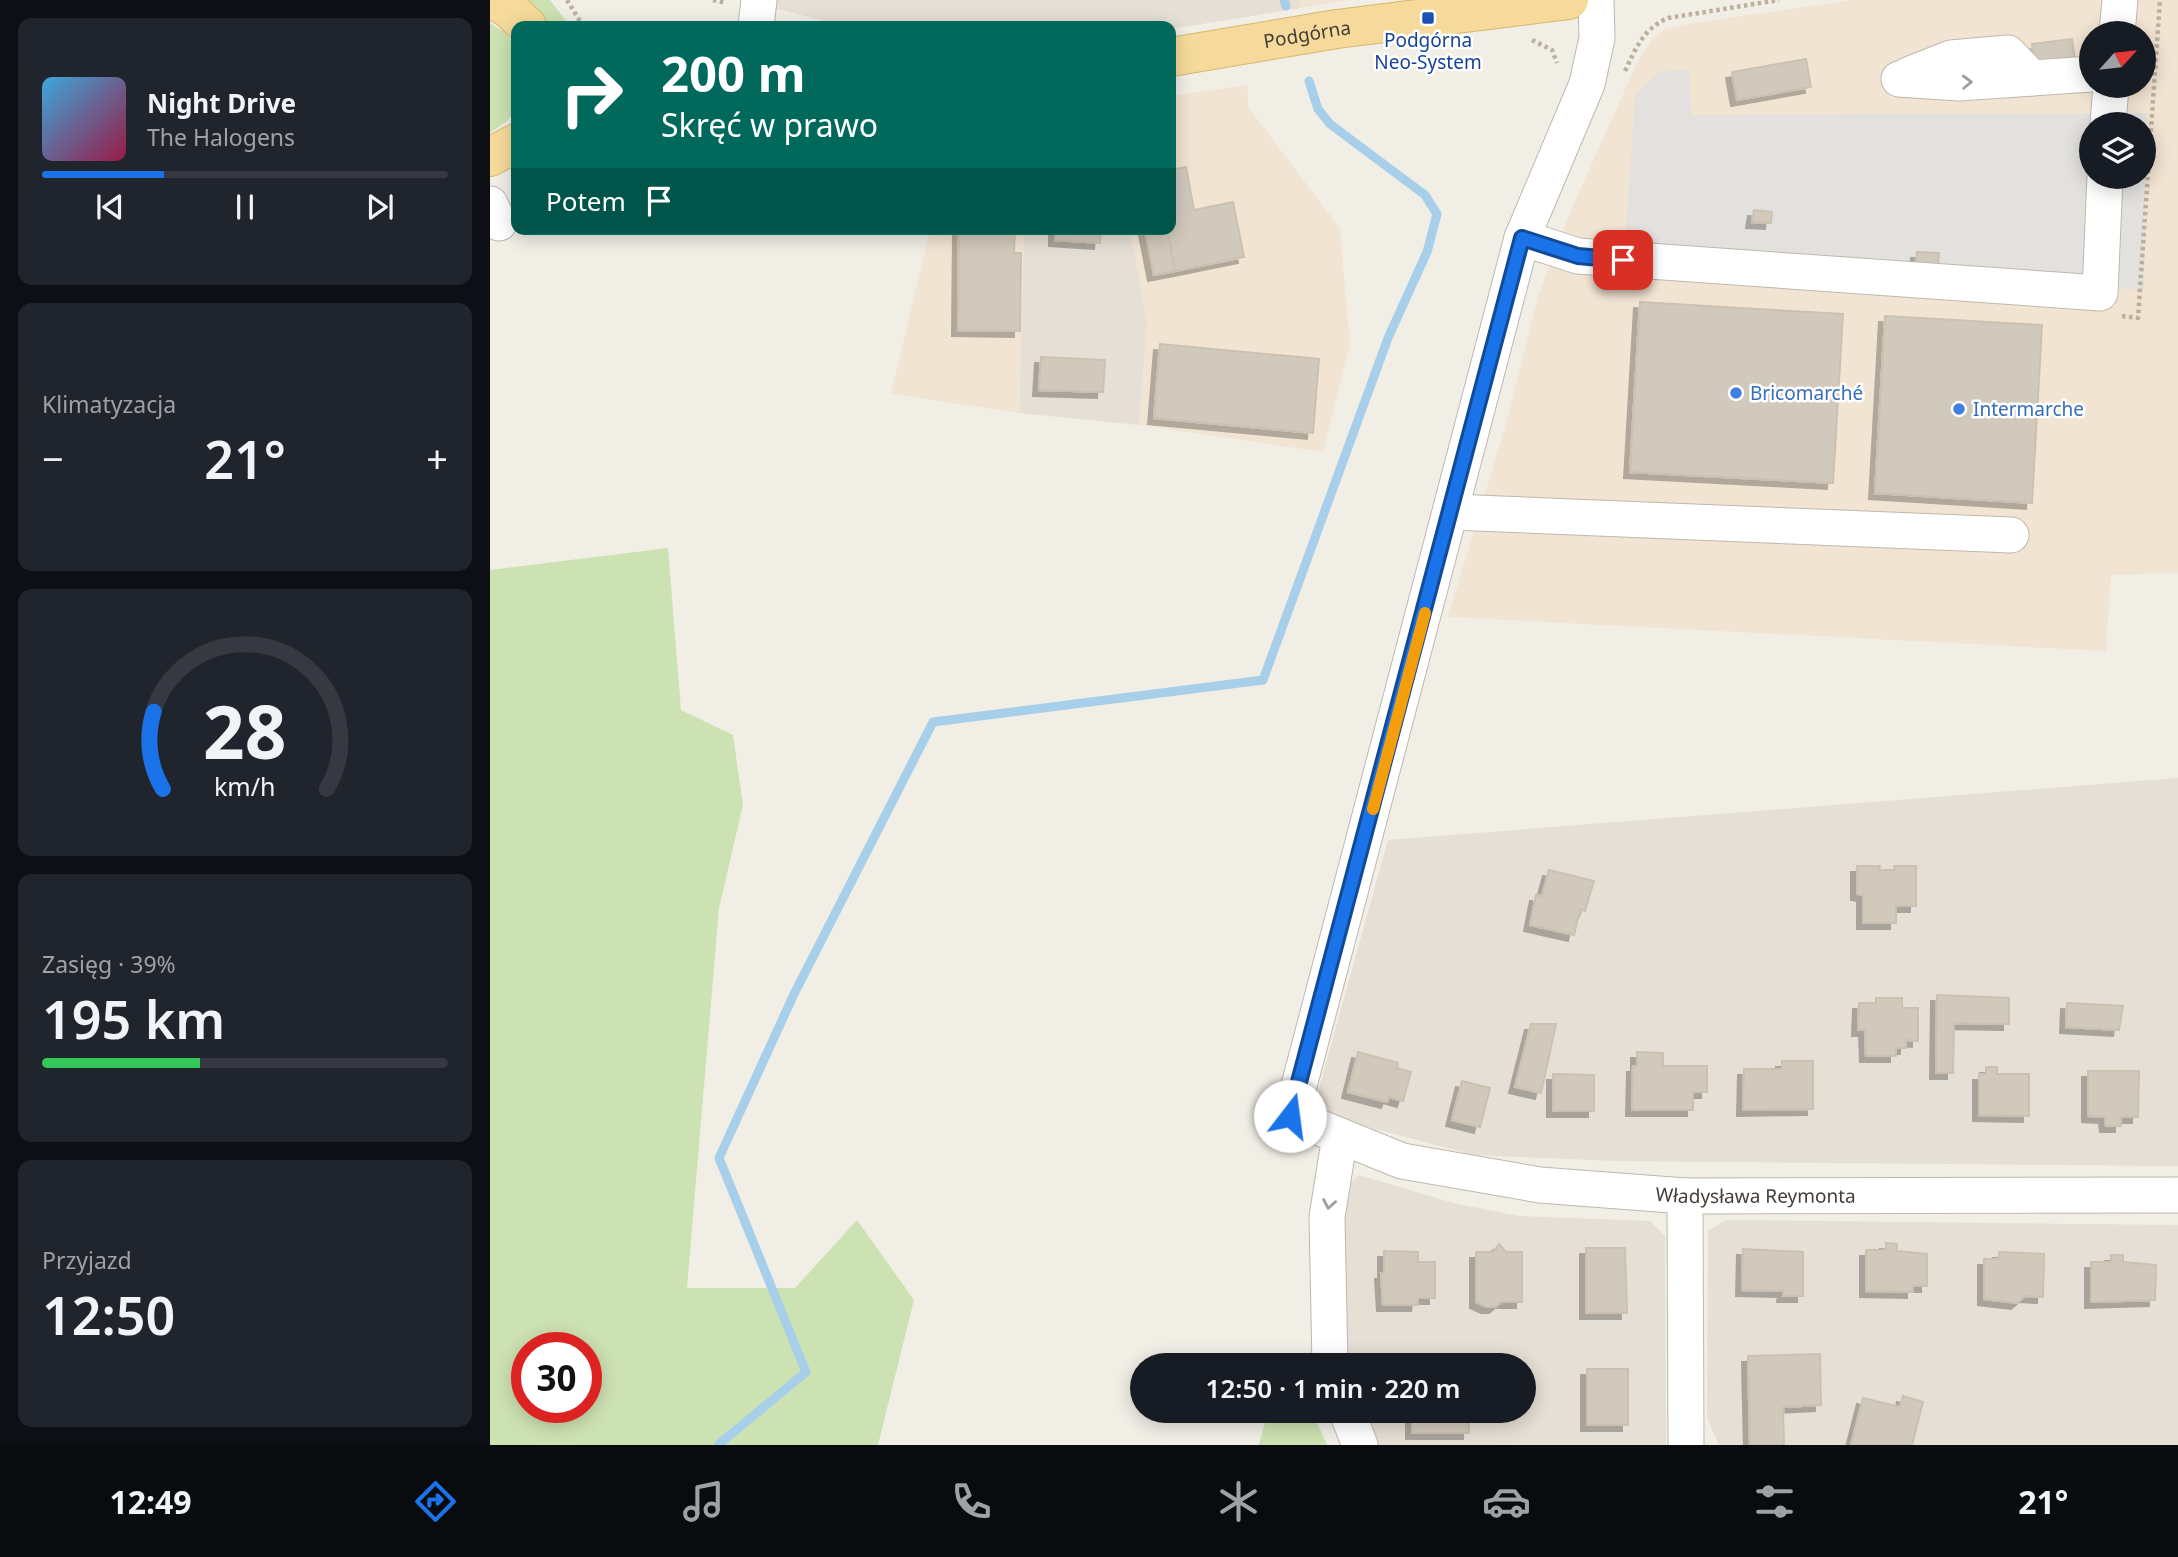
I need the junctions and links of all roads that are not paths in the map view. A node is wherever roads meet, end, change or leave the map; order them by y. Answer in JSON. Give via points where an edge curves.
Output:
{"nodes":[{"id":1,"x":759,"y":0,"type":"edge"},
{"id":2,"x":1569,"y":0,"type":"edge"},
{"id":3,"x":1596,"y":0,"type":"edge"},
{"id":4,"x":2120,"y":0,"type":"edge"},
{"id":5,"x":757,"y":21,"type":"edge"},
{"id":6,"x":2118,"y":21,"type":"edge"},
{"id":7,"x":1176,"y":56,"type":"edge"},
{"id":8,"x":2079,"y":75,"type":"edge"},
{"id":9,"x":1899,"y":79,"type":"dead end"},
{"id":10,"x":511,"y":146,"type":"edge"},
{"id":11,"x":490,"y":158,"type":"edge"},
{"id":12,"x":2104,"y":189,"type":"edge"},
{"id":13,"x":1522,"y":238,"type":"junction"},
{"id":14,"x":1452,"y":512,"type":"junction"},
{"id":15,"x":2011,"y":535,"type":"dead end"},
{"id":16,"x":1340,"y":1136,"type":"junction"},
{"id":17,"x":2178,"y":1195,"type":"edge"},
{"id":18,"x":1685,"y":1196,"type":"junction"},
{"id":19,"x":1330,"y":1353,"type":"edge"},
{"id":20,"x":1351,"y":1423,"type":"edge"},
{"id":21,"x":1360,"y":1445,"type":"edge"},
{"id":22,"x":1686,"y":1445,"type":"edge"}],
"edges":[{"from":1,"to":5,"type":"street"},
{"from":2,"to":7,"type":"main road","name":"Podgórna","via":[[1337,29]]},
{"from":3,"to":13,"type":"street","name":"Władysława Reymonta","via":[[1597,38],[1587,84]]},
{"from":4,"to":6,"type":"street"},
{"from":9,"to":8,"type":"street","one_way":true,"via":[[1951,58],[2008,53],[2032,78]]},
{"from":10,"to":11,"type":"main road"},
{"from":12,"to":13,"type":"street","via":[[2100,293],[1578,256]]},
{"from":13,"to":14,"type":"street","name":"Władysława Reymonta"},
{"from":14,"to":15,"type":"street"},
{"from":14,"to":16,"type":"street","name":"Władysława Reymonta","via":[[1290,1116]]},
{"from":16,"to":18,"type":"street","name":"Władysława Reymonta","via":[[1402,1161],[1540,1185]]},
{"from":16,"to":19,"type":"street","one_way":true,"via":[[1327,1217]]},
{"from":17,"to":18,"type":"street","name":"Władysława Reymonta"},
{"from":18,"to":22,"type":"street"},
{"from":20,"to":21,"type":"street"}]}
